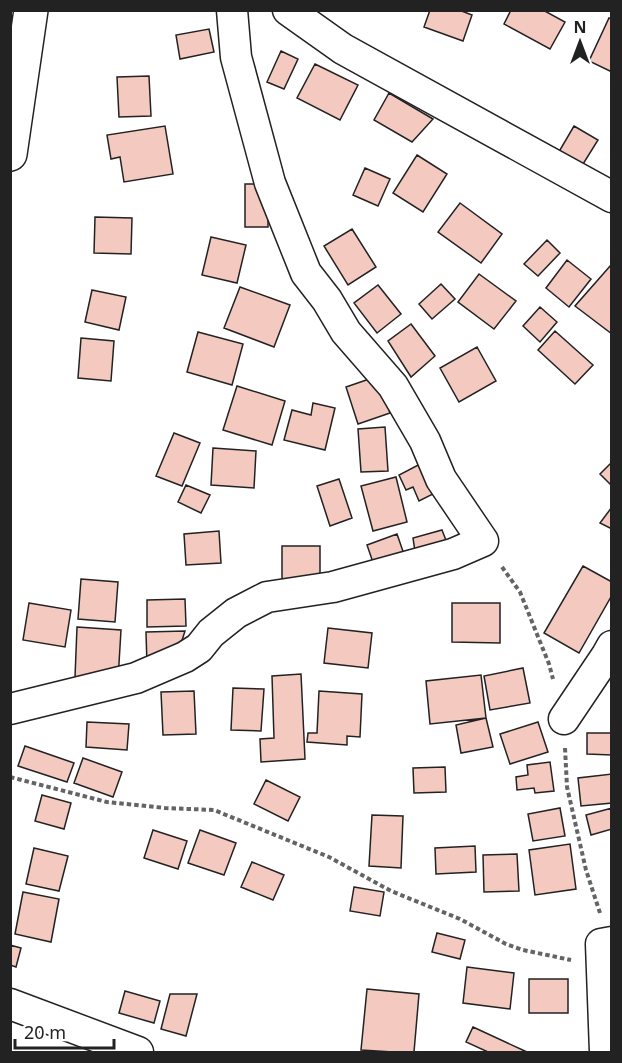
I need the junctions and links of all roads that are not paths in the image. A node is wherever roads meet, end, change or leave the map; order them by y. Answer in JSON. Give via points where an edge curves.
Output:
{"nodes":[{"id":1,"x":31,"y":10,"type":"edge"},
{"id":2,"x":232,"y":10,"type":"edge"},
{"id":3,"x":288,"y":10,"type":"edge"},
{"id":4,"x":10,"y":154,"type":"edge"},
{"id":5,"x":612,"y":197,"type":"edge"},
{"id":6,"x":612,"y":646,"type":"edge"},
{"id":7,"x":10,"y":709,"type":"edge"},
{"id":8,"x":564,"y":719,"type":"road end"},
{"id":9,"x":605,"y":951,"type":"edge"},
{"id":10,"x":10,"y":1004,"type":"edge"},
{"id":11,"x":138,"y":1053,"type":"edge"},
{"id":12,"x":605,"y":1053,"type":"edge"}],
"edges":[{"from":1,"to":4,"type":"main road"},
{"from":2,"to":7,"type":"street","via":[[236,57],[270,183],[306,273],[346,332],[393,386],[441,479],[483,541],[453,554],[333,587],[267,597],[236,612],[185,657],[136,678]]},
{"from":3,"to":5,"type":"street","via":[[343,49]]},
{"from":6,"to":8,"type":"street"},
{"from":9,"to":12,"type":"street"},
{"from":10,"to":11,"type":"street"}]}
